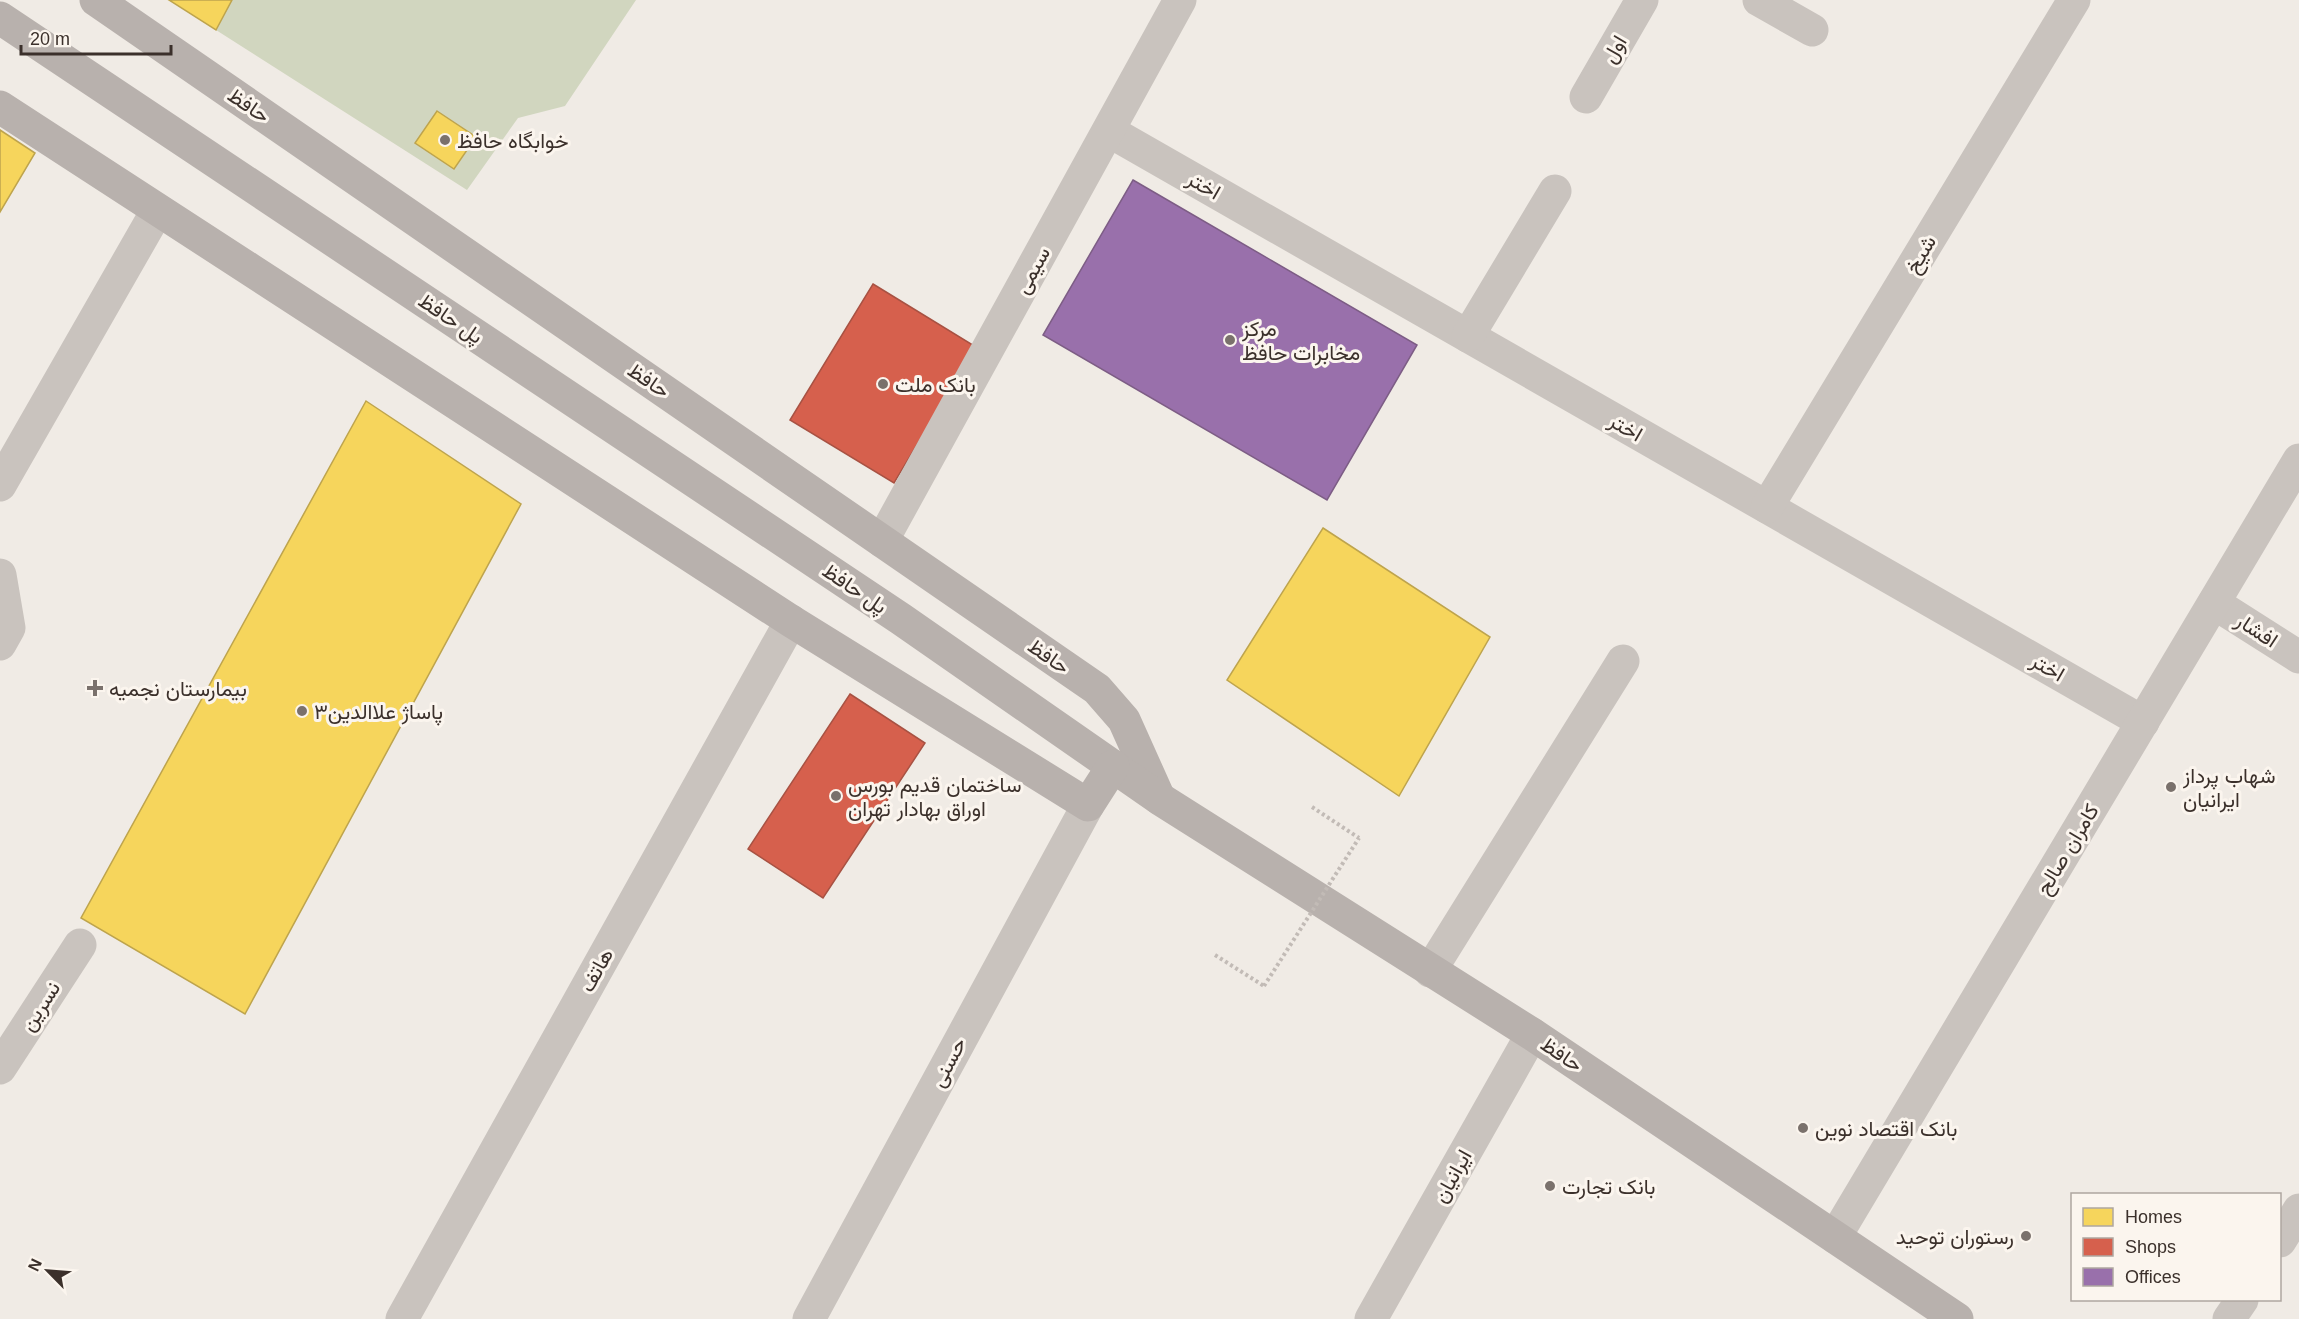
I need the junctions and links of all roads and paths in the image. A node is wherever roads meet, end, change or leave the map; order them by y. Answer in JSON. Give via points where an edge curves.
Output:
{"nodes":[{"id":1,"x":96,"y":0,"type":"edge"},
{"id":2,"x":1180,"y":0,"type":"edge"},
{"id":3,"x":1642,"y":0,"type":"edge"},
{"id":4,"x":1759,"y":0,"type":"edge"},
{"id":5,"x":2074,"y":0,"type":"edge"},
{"id":6,"x":0,"y":18,"type":"edge"},
{"id":7,"x":1812,"y":30,"type":"dead end"},
{"id":8,"x":1586,"y":97,"type":"dead end"},
{"id":9,"x":0,"y":107,"type":"edge"},
{"id":10,"x":1108,"y":131,"type":"junction"},
{"id":11,"x":1555,"y":191,"type":"dead end"},
{"id":12,"x":157,"y":211,"type":"junction"},
{"id":13,"x":1468,"y":336,"type":"junction"},
{"id":14,"x":2299,"y":460,"type":"edge"},
{"id":15,"x":0,"y":484,"type":"edge"},
{"id":16,"x":1767,"y":507,"type":"junction"},
{"id":17,"x":882,"y":541,"type":"junction"},
{"id":18,"x":0,"y":575,"type":"edge"},
{"id":19,"x":2214,"y":603,"type":"junction"},
{"id":20,"x":901,"y":619,"type":"joint"},
{"id":21,"x":791,"y":621,"type":"junction"},
{"id":22,"x":0,"y":644,"type":"edge"},
{"id":23,"x":2299,"y":657,"type":"edge"},
{"id":24,"x":1623,"y":661,"type":"dead end"},
{"id":25,"x":2143,"y":722,"type":"junction"},
{"id":26,"x":1113,"y":766,"type":"junction"},
{"id":27,"x":1160,"y":799,"type":"junction"},
{"id":28,"x":1088,"y":805,"type":"junction"},
{"id":29,"x":1312,"y":807,"type":"dead end"},
{"id":30,"x":80,"y":945,"type":"dead end"},
{"id":31,"x":1215,"y":955,"type":"dead end"},
{"id":32,"x":1430,"y":970,"type":"junction"},
{"id":33,"x":1532,"y":1034,"type":"junction"},
{"id":34,"x":0,"y":1068,"type":"edge"},
{"id":35,"x":2299,"y":1210,"type":"edge"},
{"id":36,"x":1835,"y":1237,"type":"junction"},
{"id":37,"x":2281,"y":1239,"type":"edge"},
{"id":38,"x":2241,"y":1301,"type":"edge"},
{"id":39,"x":1943,"y":1315,"type":"edge"},
{"id":40,"x":402,"y":1319,"type":"edge"},
{"id":41,"x":809,"y":1319,"type":"edge"},
{"id":42,"x":1371,"y":1319,"type":"edge"},
{"id":43,"x":2229,"y":1319,"type":"edge"}],
"edges":[{"from":1,"to":17,"type":"main road","name":"حافظ"},
{"from":2,"to":10,"type":"street","name":"سیمی"},
{"from":3,"to":8,"type":"street","name":"اول"},
{"from":4,"to":7,"type":"street"},
{"from":5,"to":16,"type":"street","name":"شیخ"},
{"from":6,"to":20,"type":"main road","name":"پل حافظ"},
{"from":9,"to":12,"type":"main road"},
{"from":10,"to":13,"type":"street","name":"اختر"},
{"from":10,"to":17,"type":"street","name":"سیمی"},
{"from":11,"to":13,"type":"street"},
{"from":12,"to":15,"type":"street"},
{"from":12,"to":21,"type":"main road"},
{"from":13,"to":16,"type":"street","name":"اختر"},
{"from":14,"to":19,"type":"street","name":"کامران صالح"},
{"from":16,"to":25,"type":"street","name":"اختر"},
{"from":17,"to":27,"type":"main road","name":"حافظ","via":[[1097,689],[1124,720]]},
{"from":18,"to":22,"type":"street","via":[[9,628]]},
{"from":19,"to":23,"type":"street","name":"افشار"},
{"from":19,"to":25,"type":"street","name":"کامران صالح"},
{"from":20,"to":26,"type":"main road","name":"حافظ"},
{"from":21,"to":28,"type":"main road"},
{"from":21,"to":40,"type":"street","name":"هاتف"},
{"from":24,"to":32,"type":"street"},
{"from":25,"to":36,"type":"street","name":"کامران صالح"},
{"from":26,"to":27,"type":"main road","name":"حافظ"},
{"from":26,"to":28,"type":"main road"},
{"from":27,"to":32,"type":"main road","name":"حافظ"},
{"from":28,"to":41,"type":"street","name":"حسنی"},
{"from":29,"to":31,"type":"path","bridge":true,"via":[[1359,838],[1263,986]]},
{"from":30,"to":34,"type":"street","name":"نسرین"},
{"from":32,"to":33,"type":"main road","name":"حافظ"},
{"from":33,"to":36,"type":"main road","name":"حافظ"},
{"from":33,"to":42,"type":"street","name":"ایرانیان"},
{"from":35,"to":37,"type":"street"},
{"from":36,"to":39,"type":"main road","name":"حافظ"},
{"from":38,"to":43,"type":"street"}]}
